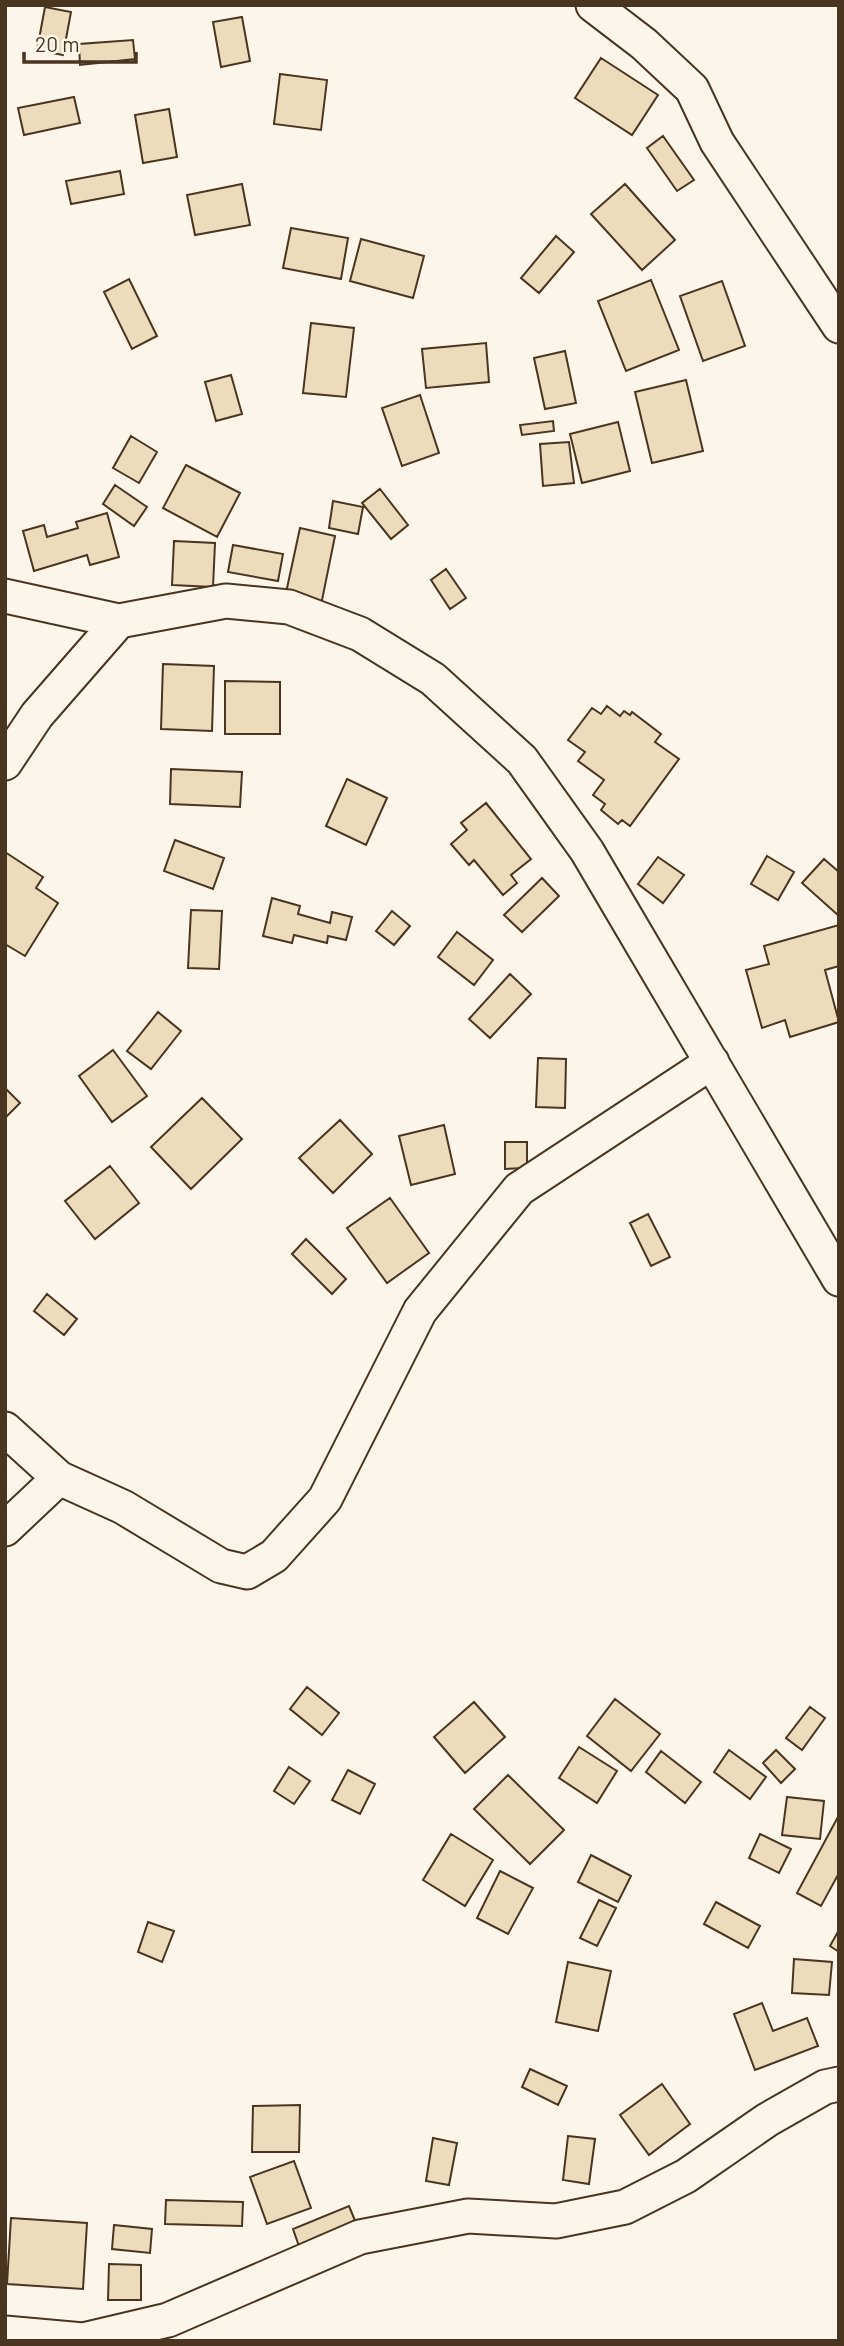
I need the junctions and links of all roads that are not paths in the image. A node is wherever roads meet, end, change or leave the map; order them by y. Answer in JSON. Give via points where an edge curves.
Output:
{"nodes":[{"id":1,"x":593,"y":5,"type":"edge"},
{"id":2,"x":839,"y":326,"type":"edge"},
{"id":3,"x":5,"y":596,"type":"edge"},
{"id":4,"x":119,"y":621,"type":"junction"},
{"id":5,"x":5,"y":763,"type":"edge"},
{"id":6,"x":712,"y":1062,"type":"junction"},
{"id":7,"x":839,"y":1279,"type":"edge"},
{"id":8,"x":5,"y":1429,"type":"edge"},
{"id":9,"x":59,"y":1478,"type":"junction"},
{"id":10,"x":5,"y":1530,"type":"edge"},
{"id":11,"x":839,"y":2084,"type":"edge"},
{"id":12,"x":5,"y":2333,"type":"edge"}],
"edges":[{"from":1,"to":2,"type":"street","via":[[692,89],[717,142]]},
{"from":3,"to":4,"type":"street"},
{"from":4,"to":5,"type":"street","via":[[37,715]]},
{"from":4,"to":6,"type":"street","via":[[226,601],[289,607],[360,634],[433,679],[522,760],[587,851]]},
{"from":6,"to":7,"type":"street"},
{"from":6,"to":9,"type":"street","via":[[519,1189],[420,1311],[325,1499],[274,1556],[247,1572],[220,1566],[123,1507]]},
{"from":8,"to":9,"type":"street"},
{"from":9,"to":10,"type":"street"},
{"from":11,"to":12,"type":"street","via":[[825,2087],[767,2120],[686,2176],[625,2207],[556,2221],[468,2216],[360,2237],[168,2320],[83,2340]]}]}
